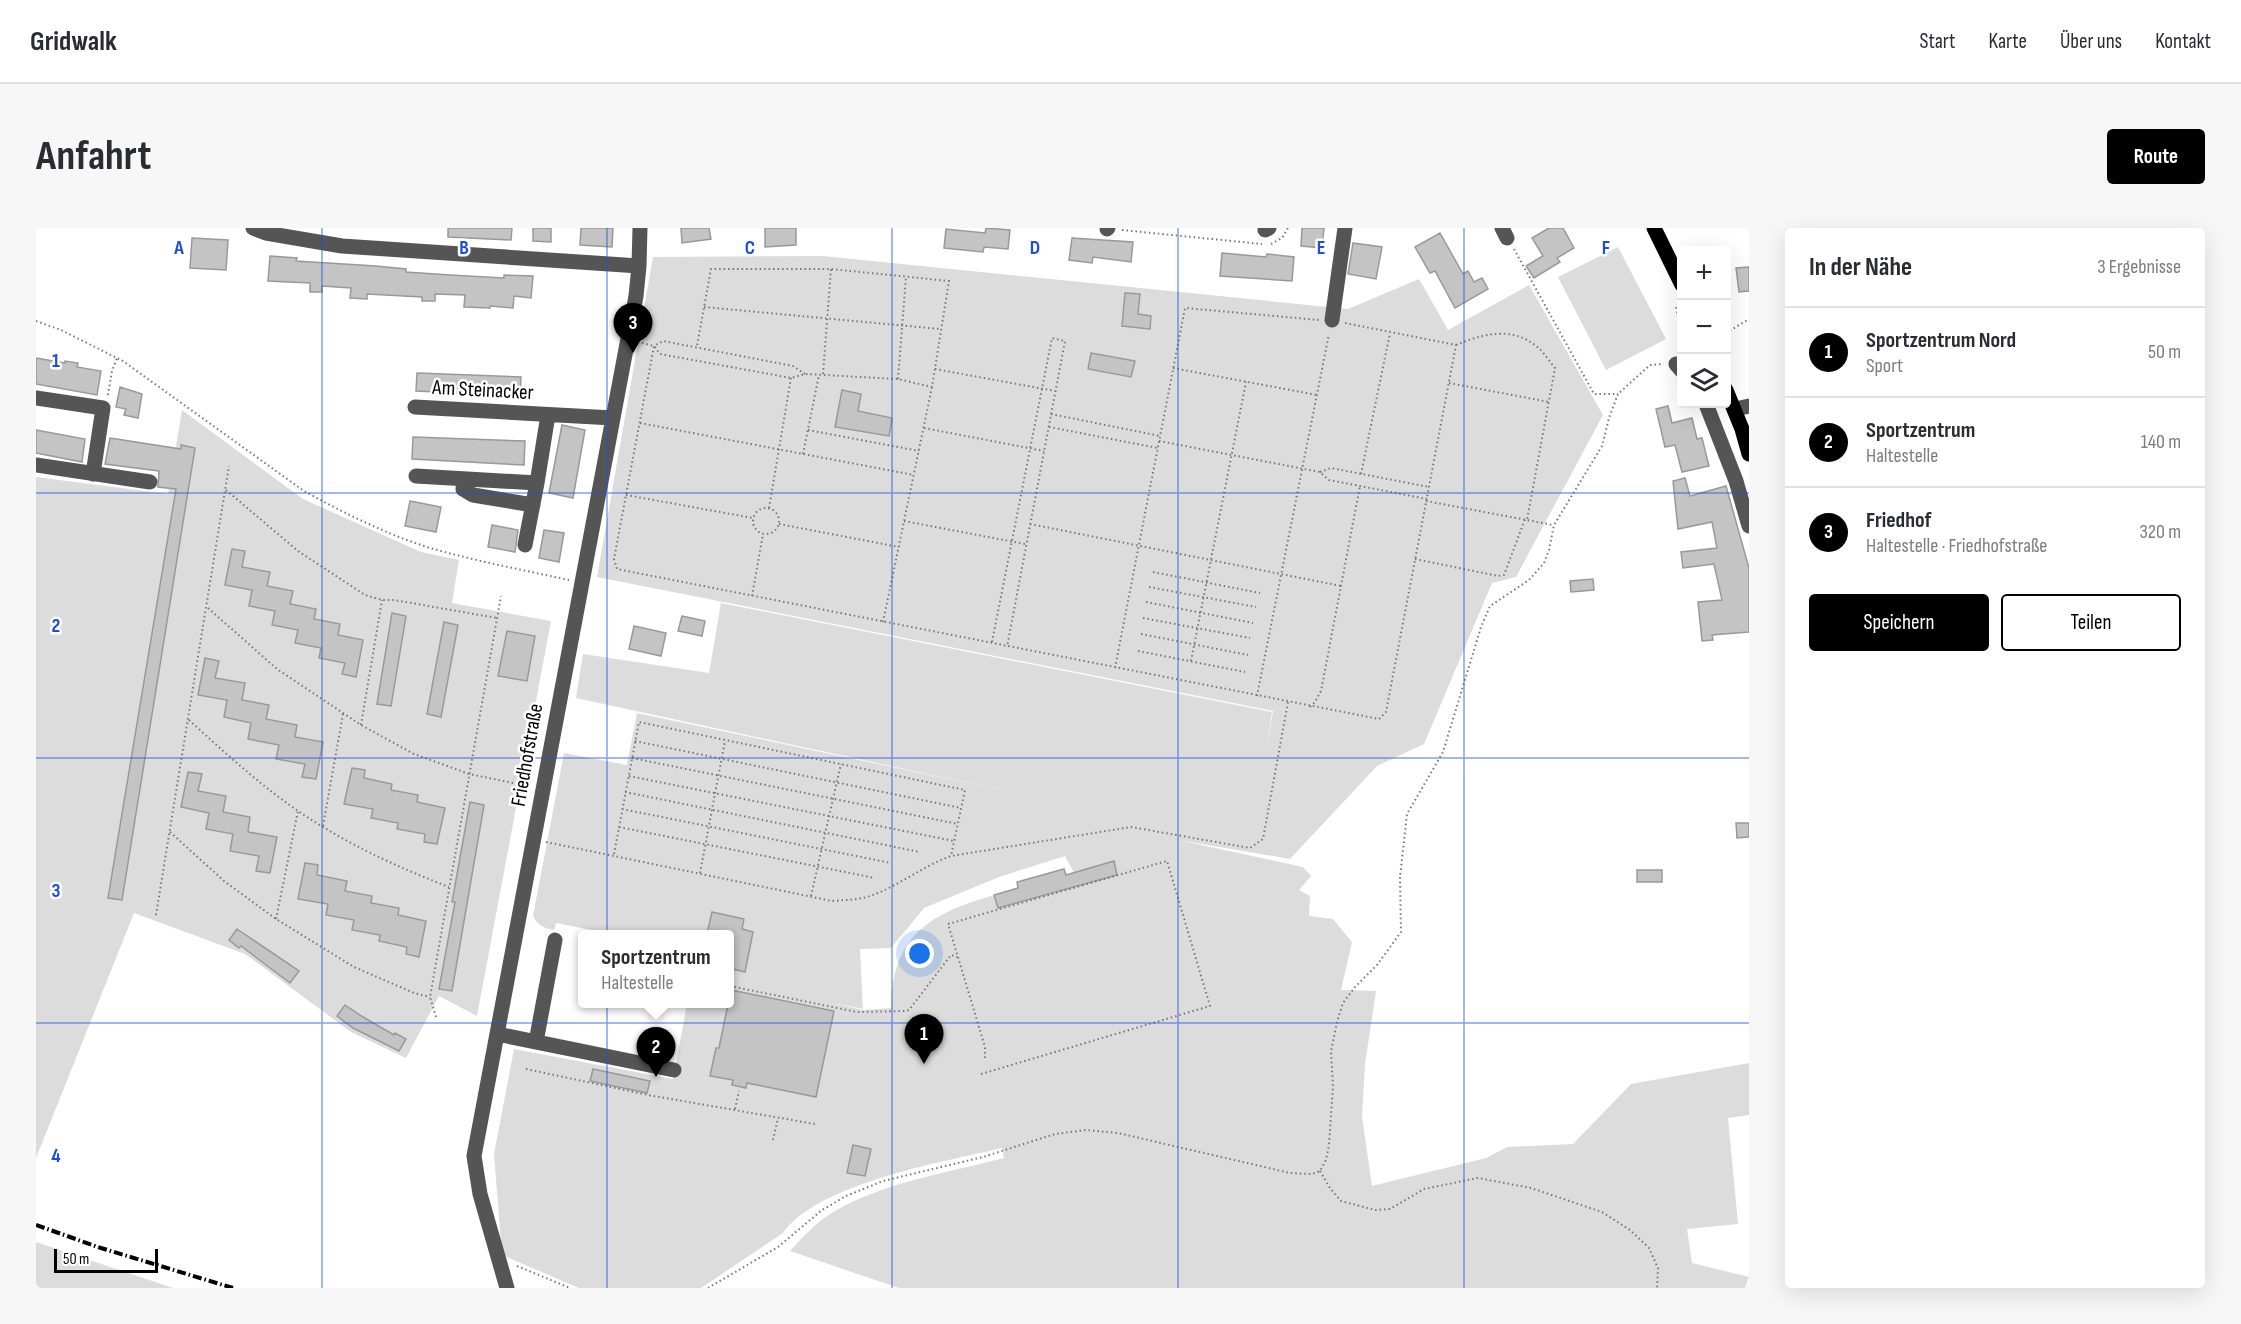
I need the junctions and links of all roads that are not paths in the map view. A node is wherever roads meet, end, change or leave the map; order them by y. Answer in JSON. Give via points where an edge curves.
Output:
{"nodes":[{"id":1,"x":253,"y":228,"type":"edge"},
{"id":2,"x":640,"y":228,"type":"edge"},
{"id":3,"x":1345,"y":228,"type":"edge"},
{"id":4,"x":1654,"y":228,"type":"edge"},
{"id":5,"x":639,"y":266,"type":"junction"},
{"id":6,"x":1677,"y":275,"type":"edge"},
{"id":7,"x":1332,"y":320,"type":"road end"},
{"id":8,"x":1731,"y":396,"type":"edge"},
{"id":9,"x":36,"y":398,"type":"edge"},
{"id":10,"x":415,"y":407,"type":"dead end"},
{"id":11,"x":1708,"y":408,"type":"edge"},
{"id":12,"x":1742,"y":408,"type":"edge"},
{"id":13,"x":548,"y":415,"type":"junction"},
{"id":14,"x":613,"y":418,"type":"junction"},
{"id":15,"x":1749,"y":454,"type":"edge"},
{"id":16,"x":36,"y":465,"type":"edge"},
{"id":17,"x":93,"y":474,"type":"junction"},
{"id":18,"x":416,"y":476,"type":"dead end"},
{"id":19,"x":464,"y":479,"type":"junction"},
{"id":20,"x":150,"y":482,"type":"dead end"},
{"id":21,"x":537,"y":483,"type":"junction"},
{"id":22,"x":533,"y":505,"type":"junction"},
{"id":23,"x":1749,"y":526,"type":"edge"},
{"id":24,"x":525,"y":545,"type":"dead end"},
{"id":25,"x":555,"y":940,"type":"dead end"},
{"id":26,"x":497,"y":1034,"type":"junction"},
{"id":27,"x":536,"y":1042,"type":"junction"},
{"id":28,"x":674,"y":1070,"type":"dead end"},
{"id":29,"x":507,"y":1288,"type":"edge"}],
"edges":[{"from":1,"to":5,"type":"street","via":[[342,246]]},
{"from":2,"to":5,"type":"street","name":"Friedhofstraße"},
{"from":3,"to":7,"type":"street"},
{"from":4,"to":6,"type":"main road"},
{"from":5,"to":14,"type":"street","name":"Friedhofstraße"},
{"from":8,"to":12,"type":"main road"},
{"from":9,"to":17,"type":"street","via":[[103,408]]},
{"from":10,"to":13,"type":"street","name":"Am Steinacker"},
{"from":11,"to":23,"type":"street"},
{"from":12,"to":15,"type":"main road"},
{"from":13,"to":14,"type":"street","name":"Am Steinacker"},
{"from":13,"to":21,"type":"street","name":"Am Steinacker"},
{"from":14,"to":26,"type":"street","name":"Friedhofstraße"},
{"from":16,"to":17,"type":"street"},
{"from":17,"to":20,"type":"street"},
{"from":18,"to":19,"type":"street"},
{"from":19,"to":21,"type":"street"},
{"from":19,"to":22,"type":"street","via":[[463,489],[473,495]]},
{"from":21,"to":22,"type":"street","name":"Am Steinacker"},
{"from":22,"to":24,"type":"street","name":"Am Steinacker"},
{"from":25,"to":27,"type":"street"},
{"from":26,"to":27,"type":"street"},
{"from":26,"to":29,"type":"street","name":"Friedhofstraße","via":[[474,1156],[480,1194]]},
{"from":27,"to":28,"type":"street"}]}
